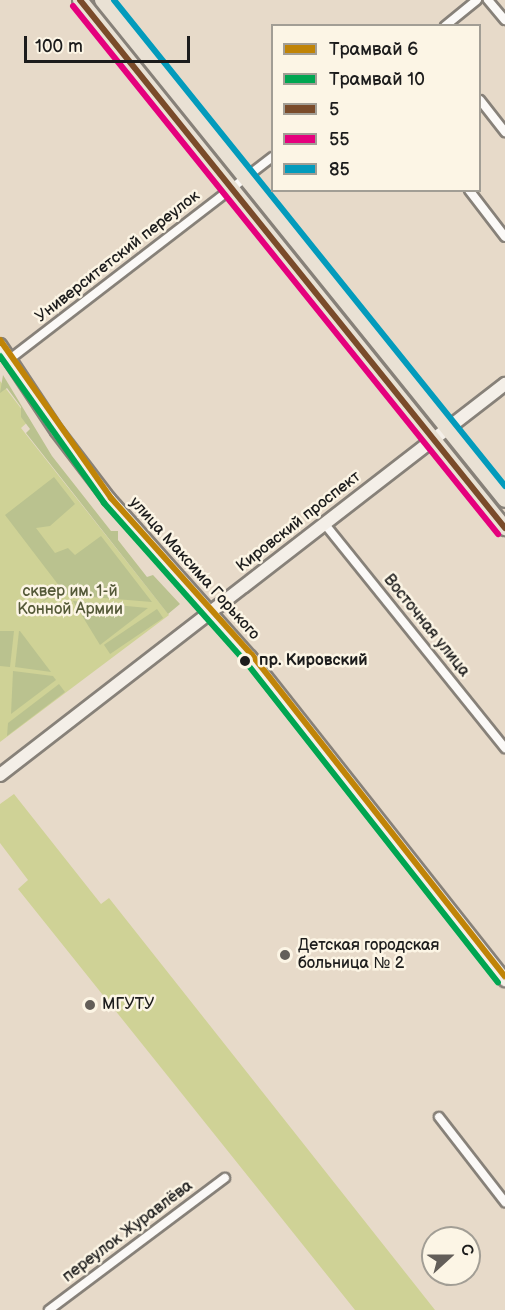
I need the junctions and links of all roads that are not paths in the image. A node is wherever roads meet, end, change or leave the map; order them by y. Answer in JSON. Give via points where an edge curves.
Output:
{"nodes":[{"id":1,"x":80,"y":0,"type":"edge"},
{"id":2,"x":102,"y":0,"type":"edge"},
{"id":3,"x":477,"y":0,"type":"edge"},
{"id":4,"x":488,"y":0,"type":"edge"},
{"id":5,"x":505,"y":20,"type":"edge"},
{"id":6,"x":447,"y":24,"type":"edge"},
{"id":7,"x":481,"y":101,"type":"edge"},
{"id":8,"x":505,"y":132,"type":"edge"},
{"id":9,"x":271,"y":158,"type":"edge"},
{"id":10,"x":246,"y":177,"type":"junction"},
{"id":11,"x":231,"y":189,"type":"junction"},
{"id":12,"x":470,"y":192,"type":"edge"},
{"id":13,"x":505,"y":237,"type":"edge"},
{"id":14,"x":0,"y":345,"type":"edge"},
{"id":15,"x":10,"y":360,"type":"junction"},
{"id":16,"x":505,"y":384,"type":"edge"},
{"id":17,"x":448,"y":428,"type":"junction"},
{"id":18,"x":435,"y":438,"type":"junction"},
{"id":19,"x":505,"y":501,"type":"edge"},
{"id":20,"x":324,"y":523,"type":"junction"},
{"id":21,"x":505,"y":528,"type":"edge"},
{"id":22,"x":208,"y":613,"type":"junction"},
{"id":23,"x":505,"y":748,"type":"edge"},
{"id":24,"x":0,"y":775,"type":"edge"},
{"id":25,"x":505,"y":980,"type":"edge"},
{"id":26,"x":439,"y":1117,"type":"dead end"},
{"id":27,"x":225,"y":1178,"type":"dead end"},
{"id":28,"x":505,"y":1202,"type":"edge"},
{"id":29,"x":49,"y":1310,"type":"edge"}],
"edges":[{"from":1,"to":11,"type":"main road"},
{"from":2,"to":10,"type":"main road"},
{"from":3,"to":6,"type":"street"},
{"from":4,"to":5,"type":"street"},
{"from":7,"to":8,"type":"street"},
{"from":9,"to":10,"type":"street","name":"Университетский переулок"},
{"from":10,"to":11,"type":"street","name":"Университетский переулок"},
{"from":10,"to":17,"type":"main road"},
{"from":11,"to":15,"type":"street","name":"Университетский переулок"},
{"from":11,"to":18,"type":"main road"},
{"from":12,"to":13,"type":"street"},
{"from":14,"to":15,"type":"main road","name":"улица Максима Горького"},
{"from":15,"to":22,"type":"main road","name":"улица Максима Горького","via":[[109,499]]},
{"from":16,"to":17,"type":"main road","name":"Кировский проспект"},
{"from":17,"to":18,"type":"main road","name":"Кировский проспект"},
{"from":17,"to":19,"type":"main road"},
{"from":18,"to":20,"type":"main road","name":"Кировский проспект"},
{"from":18,"to":21,"type":"main road"},
{"from":20,"to":22,"type":"main road","name":"Кировский проспект"},
{"from":20,"to":23,"type":"street","name":"Восточная улица"},
{"from":22,"to":24,"type":"main road","name":"Кировский проспект"},
{"from":22,"to":25,"type":"main road","name":"улица Максима Горького","via":[[257,665]]},
{"from":26,"to":28,"type":"street"},
{"from":27,"to":29,"type":"street","name":"переулок Журавлёва"}]}
